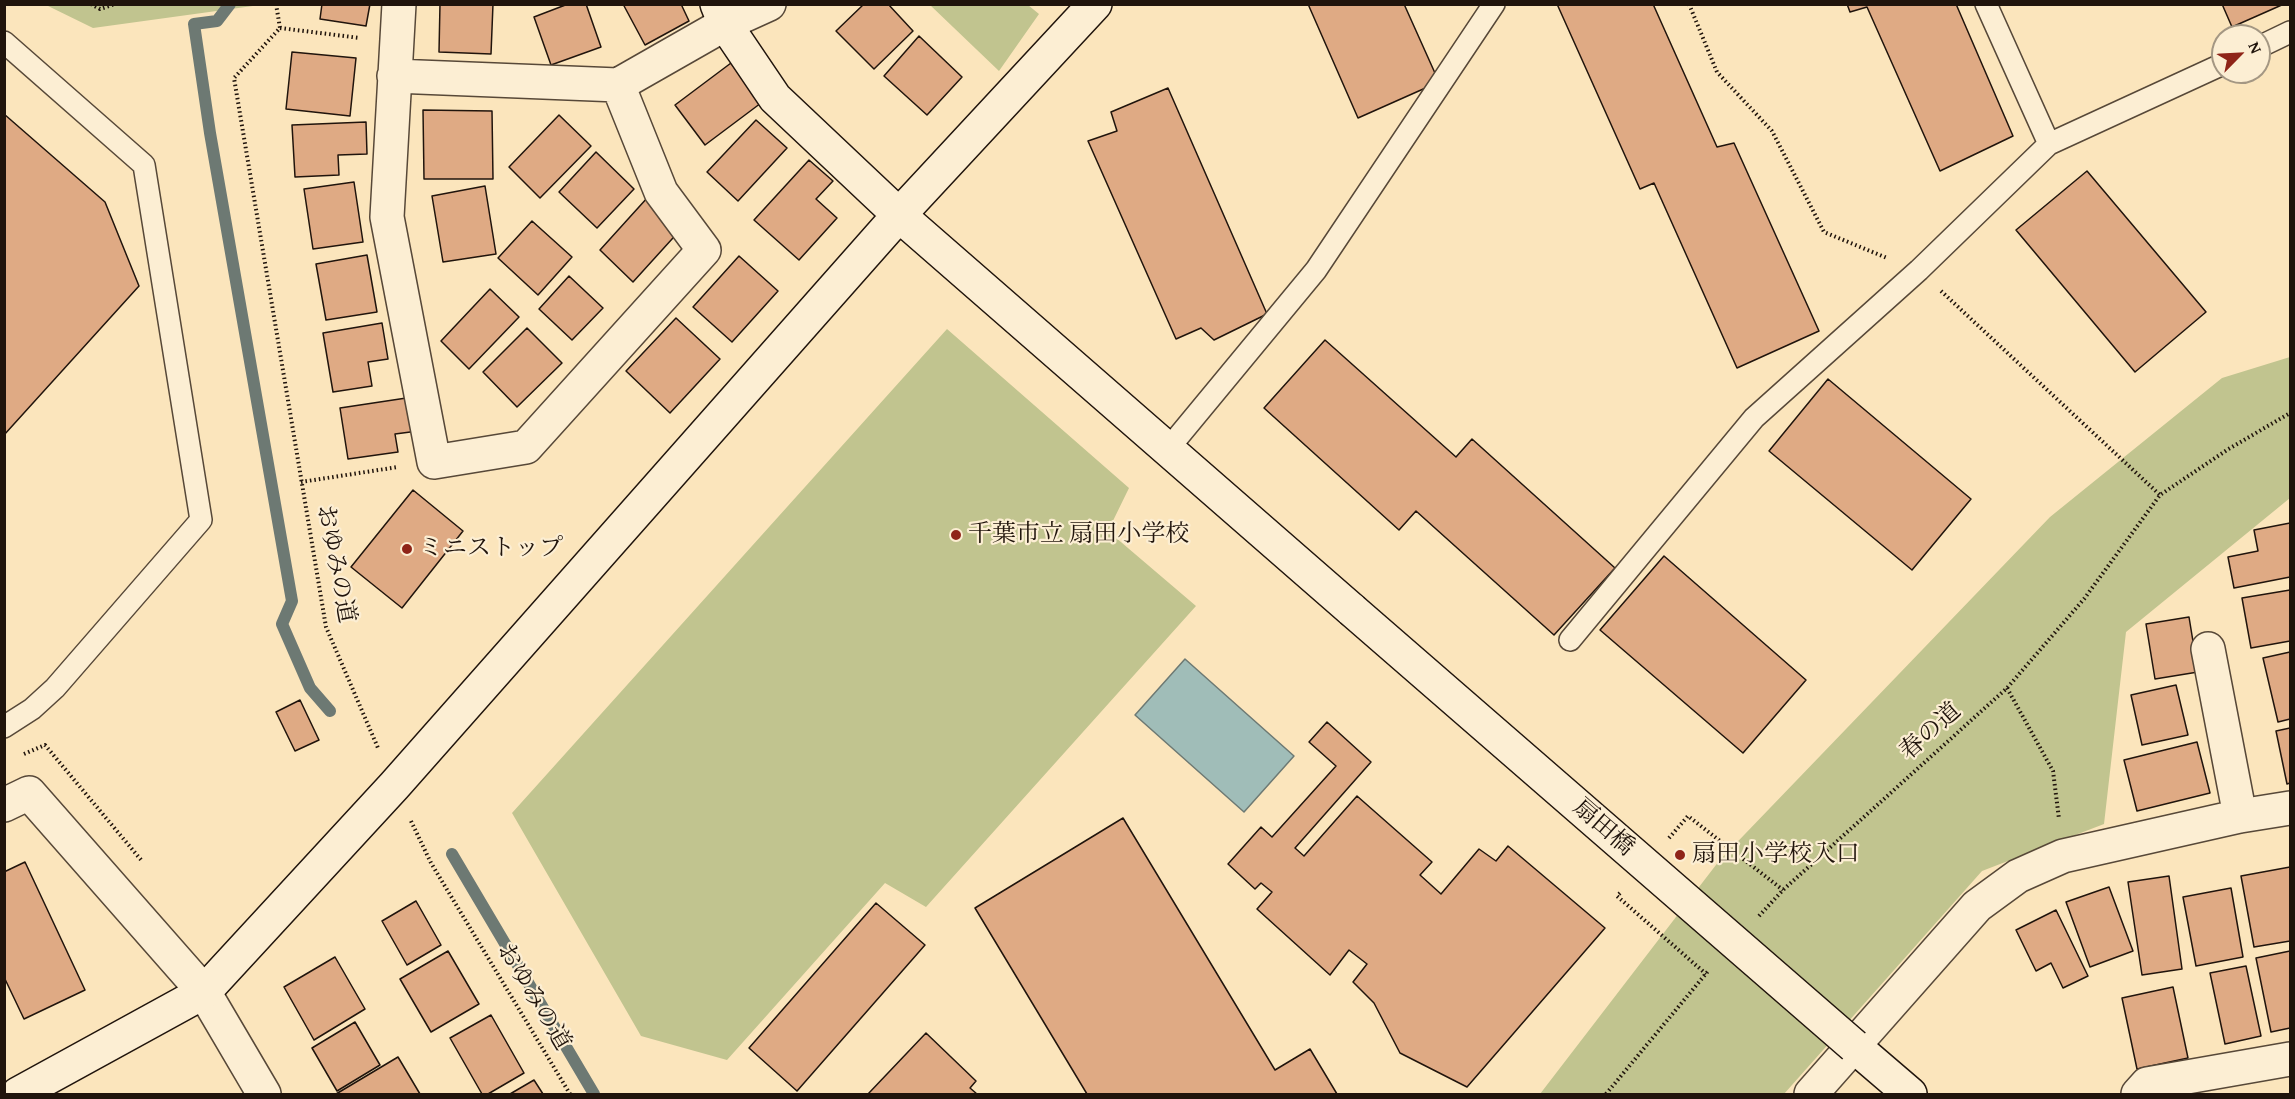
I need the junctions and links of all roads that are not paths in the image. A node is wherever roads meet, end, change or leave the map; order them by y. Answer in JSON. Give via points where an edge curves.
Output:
{"nodes":[{"id":1,"x":399,"y":4,"type":"edge"},
{"id":2,"x":769,"y":4,"type":"edge"},
{"id":3,"x":1095,"y":4,"type":"edge"},
{"id":4,"x":1494,"y":4,"type":"edge"},
{"id":5,"x":1986,"y":4,"type":"edge"},
{"id":6,"x":721,"y":14,"type":"edge"},
{"id":7,"x":2290,"y":32,"type":"edge"},
{"id":8,"x":2271,"y":41,"type":"edge"},
{"id":9,"x":4,"y":42,"type":"edge"},
{"id":10,"x":2211,"y":69,"type":"edge"},
{"id":11,"x":394,"y":76,"type":"junction"},
{"id":12,"x":618,"y":85,"type":"junction"},
{"id":13,"x":2049,"y":144,"type":"junction"},
{"id":14,"x":899,"y":215,"type":"junction"},
{"id":15,"x":1168,"y":449,"type":"junction"},
{"id":16,"x":1570,"y":640,"type":"dead end"},
{"id":17,"x":2208,"y":649,"type":"dead end"},
{"id":18,"x":4,"y":727,"type":"edge"},
{"id":19,"x":4,"y":805,"type":"edge"},
{"id":20,"x":2290,"y":808,"type":"edge"},
{"id":21,"x":2240,"y":816,"type":"junction"},
{"id":22,"x":204,"y":992,"type":"junction"},
{"id":23,"x":1854,"y":1046,"type":"junction"},
{"id":24,"x":2290,"y":1059,"type":"edge"},
{"id":25,"x":18,"y":1095,"type":"edge"},
{"id":26,"x":264,"y":1095,"type":"edge"},
{"id":27,"x":1811,"y":1095,"type":"edge"},
{"id":28,"x":1911,"y":1095,"type":"edge"},
{"id":29,"x":2138,"y":1095,"type":"edge"}],
"edges":[{"from":1,"to":11,"type":"street"},
{"from":2,"to":6,"type":"street"},
{"from":3,"to":14,"type":"street"},
{"from":4,"to":15,"type":"lane","via":[[1316,270]]},
{"from":5,"to":13,"type":"lane"},
{"from":6,"to":12,"type":"street"},
{"from":6,"to":14,"type":"street","name":"扇田橋","via":[[775,98]]},
{"from":7,"to":8,"type":"lane"},
{"from":9,"to":18,"type":"lane","via":[[144,165],[201,520],[55,688]]},
{"from":10,"to":13,"type":"lane"},
{"from":11,"to":12,"type":"street"},
{"from":11,"to":12,"type":"street","via":[[387,217],[434,462],[526,447],[704,250],[661,192]]},
{"from":13,"to":16,"type":"lane","via":[[1919,270],[1754,418]]},
{"from":14,"to":15,"type":"street","name":"扇田橋"},
{"from":14,"to":22,"type":"street","via":[[394,786]]},
{"from":15,"to":23,"type":"street","name":"扇田橋","bridge":true},
{"from":17,"to":21,"type":"street"},
{"from":19,"to":22,"type":"street","via":[[29,793]]},
{"from":20,"to":21,"type":"street"},
{"from":21,"to":23,"type":"street","via":[[2063,856],[2018,876],[1977,906]]},
{"from":22,"to":25,"type":"street"},
{"from":22,"to":26,"type":"street"},
{"from":23,"to":27,"type":"street"},
{"from":23,"to":28,"type":"street","name":"扇田橋"},
{"from":24,"to":29,"type":"street","via":[[2147,1084]]}]}
